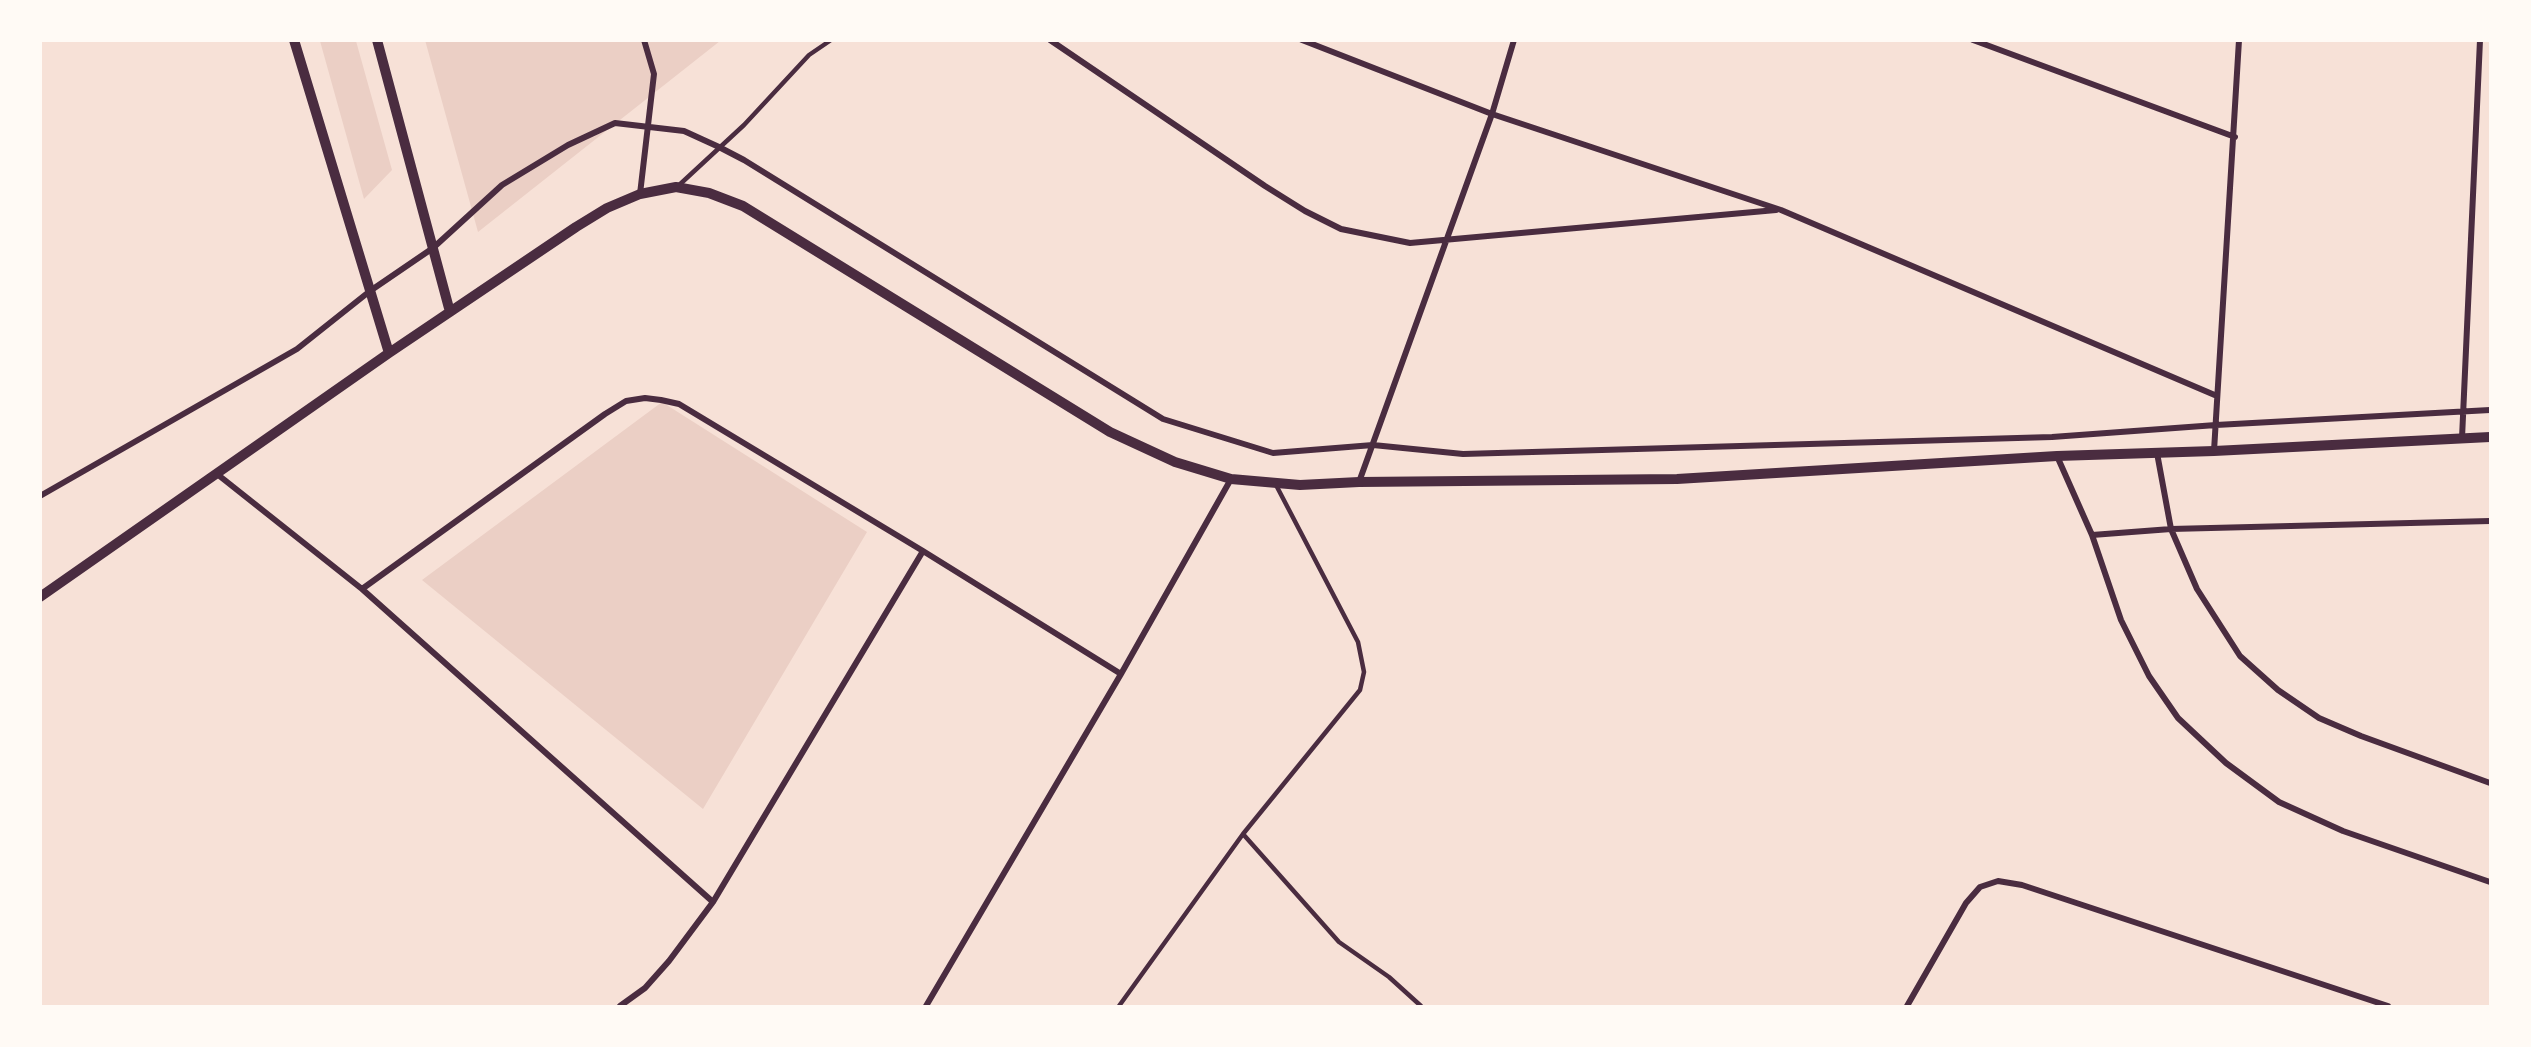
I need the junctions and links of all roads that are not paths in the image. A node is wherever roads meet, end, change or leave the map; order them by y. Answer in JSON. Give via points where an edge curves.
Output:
{"nodes":[{"id":1,"x":294,"y":40,"type":"edge"},
{"id":2,"x":377,"y":40,"type":"edge"},
{"id":3,"x":644,"y":40,"type":"edge"},
{"id":4,"x":831,"y":40,"type":"edge"},
{"id":5,"x":1050,"y":40,"type":"edge"},
{"id":6,"x":1302,"y":40,"type":"edge"},
{"id":7,"x":1514,"y":40,"type":"edge"},
{"id":8,"x":1972,"y":40,"type":"edge"},
{"id":9,"x":2239,"y":40,"type":"edge"},
{"id":10,"x":2480,"y":40,"type":"edge"},
{"id":11,"x":1492,"y":114,"type":"junction"},
{"id":12,"x":648,"y":128,"type":"junction"},
{"id":13,"x":2235,"y":137,"type":"junction"},
{"id":14,"x":719,"y":147,"type":"junction"},
{"id":15,"x":676,"y":187,"type":"junction"},
{"id":16,"x":640,"y":194,"type":"junction"},
{"id":17,"x":1781,"y":210,"type":"junction"},
{"id":18,"x":1448,"y":238,"type":"junction"},
{"id":19,"x":432,"y":248,"type":"junction"},
{"id":20,"x":370,"y":291,"type":"junction"},
{"id":21,"x":450,"y":312,"type":"junction"},
{"id":22,"x":389,"y":353,"type":"junction"},
{"id":23,"x":2217,"y":396,"type":"junction"},
{"id":24,"x":2490,"y":410,"type":"edge"},
{"id":25,"x":2463,"y":411,"type":"junction"},
{"id":26,"x":2216,"y":425,"type":"junction"},
{"id":27,"x":2490,"y":437,"type":"edge"},
{"id":28,"x":2462,"y":438,"type":"junction"},
{"id":29,"x":1373,"y":445,"type":"junction"},
{"id":30,"x":2214,"y":451,"type":"junction"},
{"id":31,"x":2157,"y":453,"type":"junction"},
{"id":32,"x":2057,"y":456,"type":"junction"},
{"id":33,"x":217,"y":474,"type":"junction"},
{"id":34,"x":1231,"y":479,"type":"junction"},
{"id":35,"x":1359,"y":482,"type":"junction"},
{"id":36,"x":1274,"y":483,"type":"junction"},
{"id":37,"x":40,"y":496,"type":"edge"},
{"id":38,"x":2490,"y":521,"type":"edge"},
{"id":39,"x":2171,"y":529,"type":"junction"},
{"id":40,"x":2092,"y":535,"type":"junction"},
{"id":41,"x":923,"y":551,"type":"junction"},
{"id":42,"x":362,"y":590,"type":"junction"},
{"id":43,"x":40,"y":597,"type":"edge"},
{"id":44,"x":1121,"y":674,"type":"junction"},
{"id":45,"x":2490,"y":783,"type":"edge"},
{"id":46,"x":1243,"y":834,"type":"junction"},
{"id":47,"x":2490,"y":882,"type":"edge"},
{"id":48,"x":713,"y":902,"type":"junction"},
{"id":49,"x":620,"y":1006,"type":"edge"},
{"id":50,"x":926,"y":1006,"type":"edge"},
{"id":51,"x":1119,"y":1006,"type":"edge"},
{"id":52,"x":1421,"y":1006,"type":"edge"},
{"id":53,"x":1907,"y":1006,"type":"edge"},
{"id":54,"x":2388,"y":1006,"type":"edge"}],
"edges":[{"from":1,"to":20,"type":"street"},
{"from":2,"to":19,"type":"street"},
{"from":3,"to":12,"type":"street","via":[[654,74]]},
{"from":4,"to":14,"type":"lane","via":[[809,55]]},
{"from":5,"to":18,"type":"street","via":[[1265,186],[1341,229],[1410,243]]},
{"from":6,"to":11,"type":"street"},
{"from":7,"to":11,"type":"street"},
{"from":8,"to":13,"type":"street"},
{"from":9,"to":13,"type":"street"},
{"from":10,"to":25,"type":"street"},
{"from":11,"to":17,"type":"street"},
{"from":11,"to":18,"type":"street"},
{"from":12,"to":14,"type":"street","via":[[684,131]]},
{"from":12,"to":16,"type":"street"},
{"from":12,"to":19,"type":"street","via":[[615,123],[568,146],[502,185]]},
{"from":13,"to":23,"type":"street"},
{"from":14,"to":15,"type":"lane"},
{"from":14,"to":29,"type":"street","via":[[1163,418],[1273,453]]},
{"from":15,"to":16,"type":"street"},
{"from":15,"to":34,"type":"street","via":[[709,192],[743,206],[1110,432],[1174,462]]},
{"from":16,"to":21,"type":"street","via":[[576,226]]},
{"from":17,"to":18,"type":"street"},
{"from":17,"to":23,"type":"street"},
{"from":18,"to":29,"type":"street"},
{"from":19,"to":20,"type":"street"},
{"from":19,"to":21,"type":"street"},
{"from":20,"to":22,"type":"street"},
{"from":20,"to":37,"type":"street","via":[[297,349]]},
{"from":21,"to":22,"type":"street"},
{"from":22,"to":33,"type":"street"},
{"from":23,"to":26,"type":"street"},
{"from":24,"to":25,"type":"street"},
{"from":25,"to":26,"type":"street"},
{"from":25,"to":28,"type":"street"},
{"from":26,"to":29,"type":"street","via":[[2052,437],[1463,454]]},
{"from":26,"to":30,"type":"street"},
{"from":27,"to":28,"type":"street"},
{"from":28,"to":30,"type":"street"},
{"from":29,"to":35,"type":"street"},
{"from":30,"to":31,"type":"street"},
{"from":31,"to":32,"type":"street"},
{"from":31,"to":39,"type":"street"},
{"from":32,"to":35,"type":"street","via":[[1677,479]]},
{"from":32,"to":40,"type":"street"},
{"from":33,"to":42,"type":"street"},
{"from":33,"to":43,"type":"street"},
{"from":34,"to":36,"type":"street"},
{"from":34,"to":44,"type":"street"},
{"from":35,"to":36,"type":"street"},
{"from":36,"to":46,"type":"lane","via":[[1358,642],[1364,672],[1360,690]]},
{"from":38,"to":39,"type":"street"},
{"from":39,"to":40,"type":"street"},
{"from":39,"to":45,"type":"street","via":[[2198,589],[2240,656],[2278,690],[2319,718]]},
{"from":40,"to":47,"type":"street","via":[[2121,620],[2149,676],[2178,718],[2226,763],[2279,802],[2343,831]]},
{"from":41,"to":42,"type":"street","via":[[679,404],[645,398],[626,401],[605,414]]},
{"from":41,"to":44,"type":"street"},
{"from":41,"to":48,"type":"street"},
{"from":42,"to":48,"type":"street"},
{"from":44,"to":50,"type":"street"},
{"from":46,"to":51,"type":"lane"},
{"from":46,"to":52,"type":"lane","via":[[1339,942],[1389,977]]},
{"from":48,"to":49,"type":"street","via":[[645,988]]},
{"from":53,"to":54,"type":"street","via":[[1966,903],[1980,887],[1998,880]]}]}
